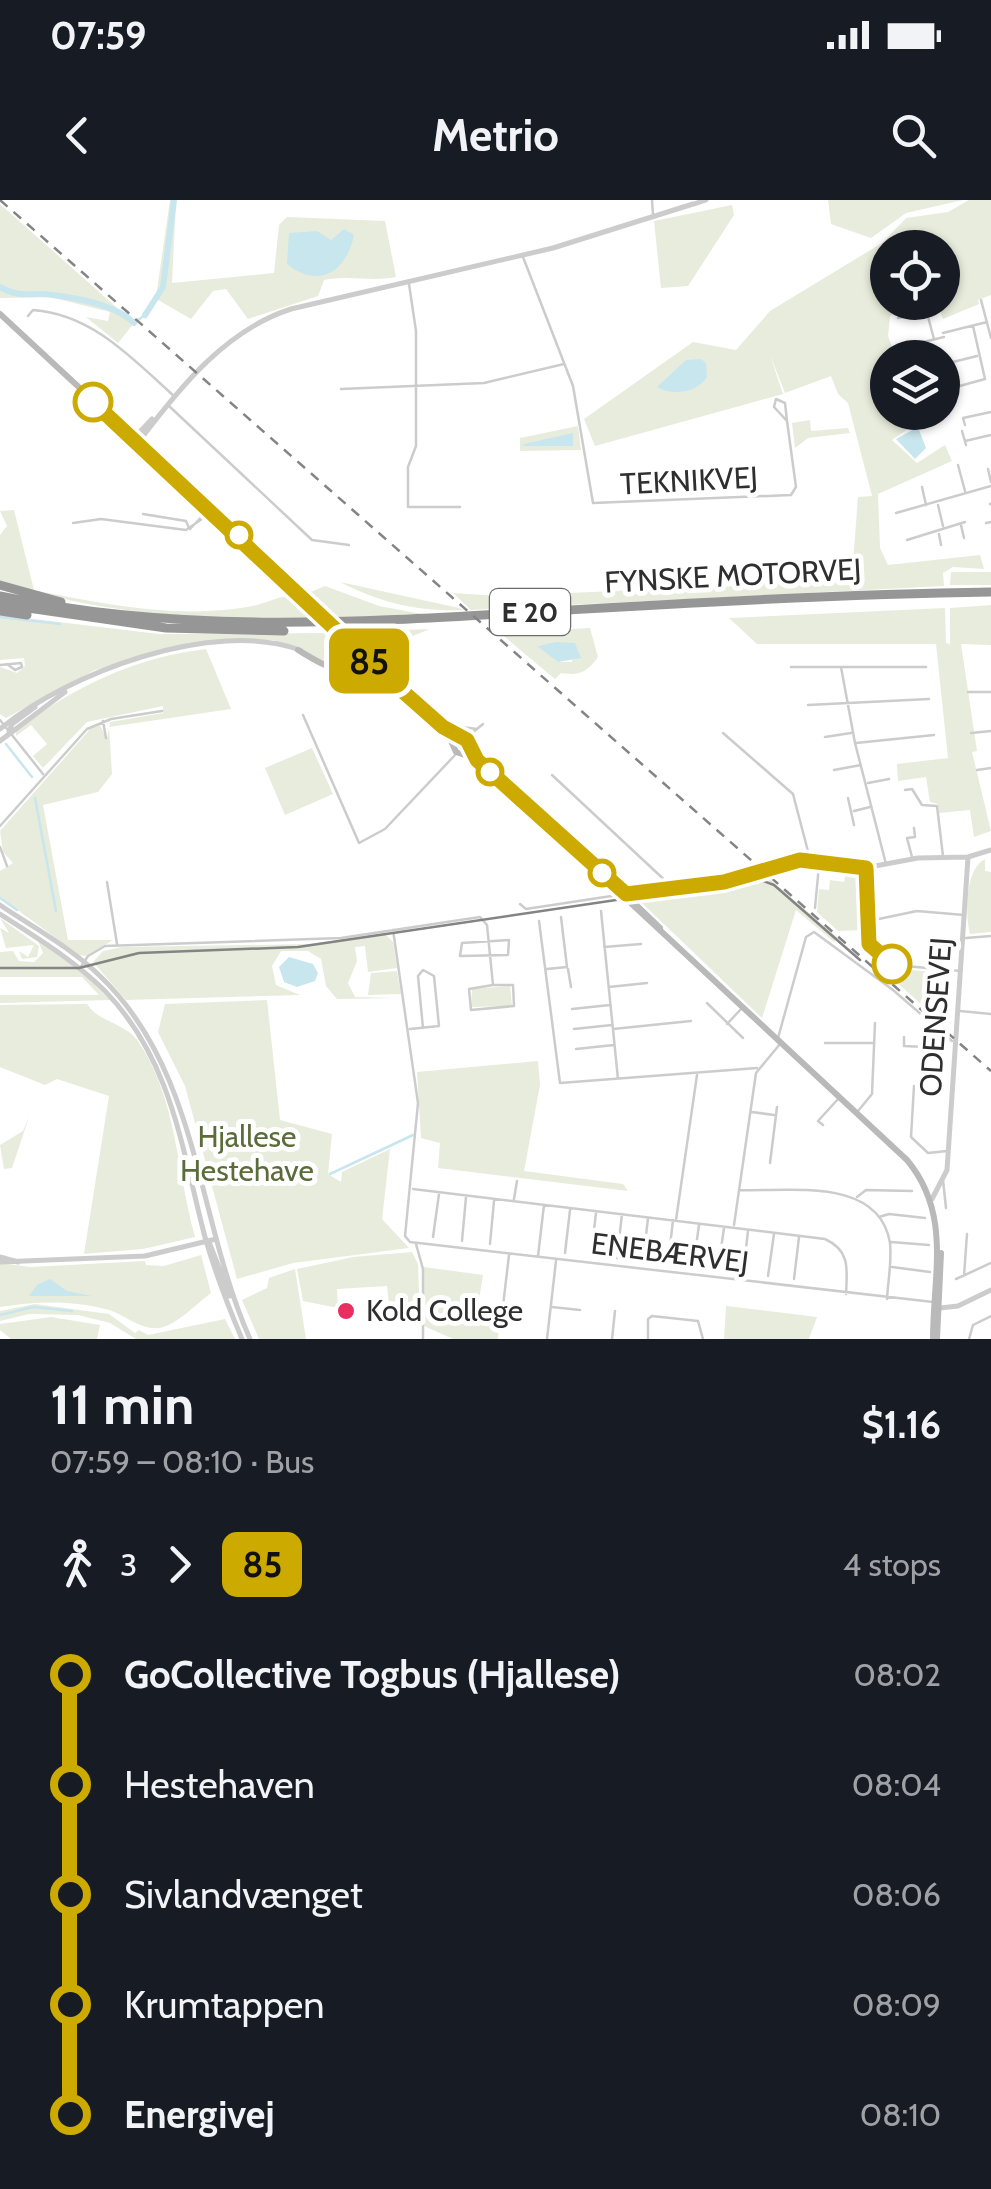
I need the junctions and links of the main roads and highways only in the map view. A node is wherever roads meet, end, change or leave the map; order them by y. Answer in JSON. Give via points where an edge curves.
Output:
{"nodes":[{"id":1,"x":0,"y":314,"type":"edge"},
{"id":2,"x":84,"y":391,"type":"junction"},
{"id":3,"x":136,"y":439,"type":"junction"},
{"id":4,"x":0,"y":585,"type":"edge"},
{"id":5,"x":991,"y":595,"type":"edge"},
{"id":6,"x":0,"y":596,"type":"edge"},
{"id":7,"x":0,"y":607,"type":"edge"},
{"id":8,"x":116,"y":616,"type":"junction"},
{"id":9,"x":351,"y":641,"type":"junction"},
{"id":10,"x":298,"y":650,"type":"road end"},
{"id":11,"x":370,"y":659,"type":"junction"},
{"id":12,"x":939,"y":1237,"type":"junction"},
{"id":13,"x":936,"y":1305,"type":"junction"},
{"id":14,"x":936,"y":1339,"type":"edge"}],
"edges":[{"from":1,"to":2,"type":"main road"},
{"from":2,"to":3,"type":"main road"},
{"from":2,"to":3,"type":"main road"},
{"from":3,"to":9,"type":"main road","bridge":true},
{"from":4,"to":8,"type":"highway"},
{"from":5,"to":7,"type":"highway","name":"FYNSKE MOTORVEJ","number":"E 20","via":[[311,630],[166,628]]},
{"from":5,"to":8,"type":"highway","name":"FYNSKE MOTORVEJ","number":"E 20","via":[[846,595],[302,625]]},
{"from":6,"to":8,"type":"highway","name":"FYNSKE MOTORVEJ","number":"E 20"},
{"from":9,"to":11,"type":"main road"},
{"from":9,"to":11,"type":"main road"},
{"from":10,"to":11,"type":"main road","via":[[334,670]]},
{"from":11,"to":12,"type":"main road","via":[[908,1160],[932,1199]]},
{"from":12,"to":13,"type":"main road"},
{"from":12,"to":13,"type":"main road"},
{"from":13,"to":14,"type":"main road"}]}
